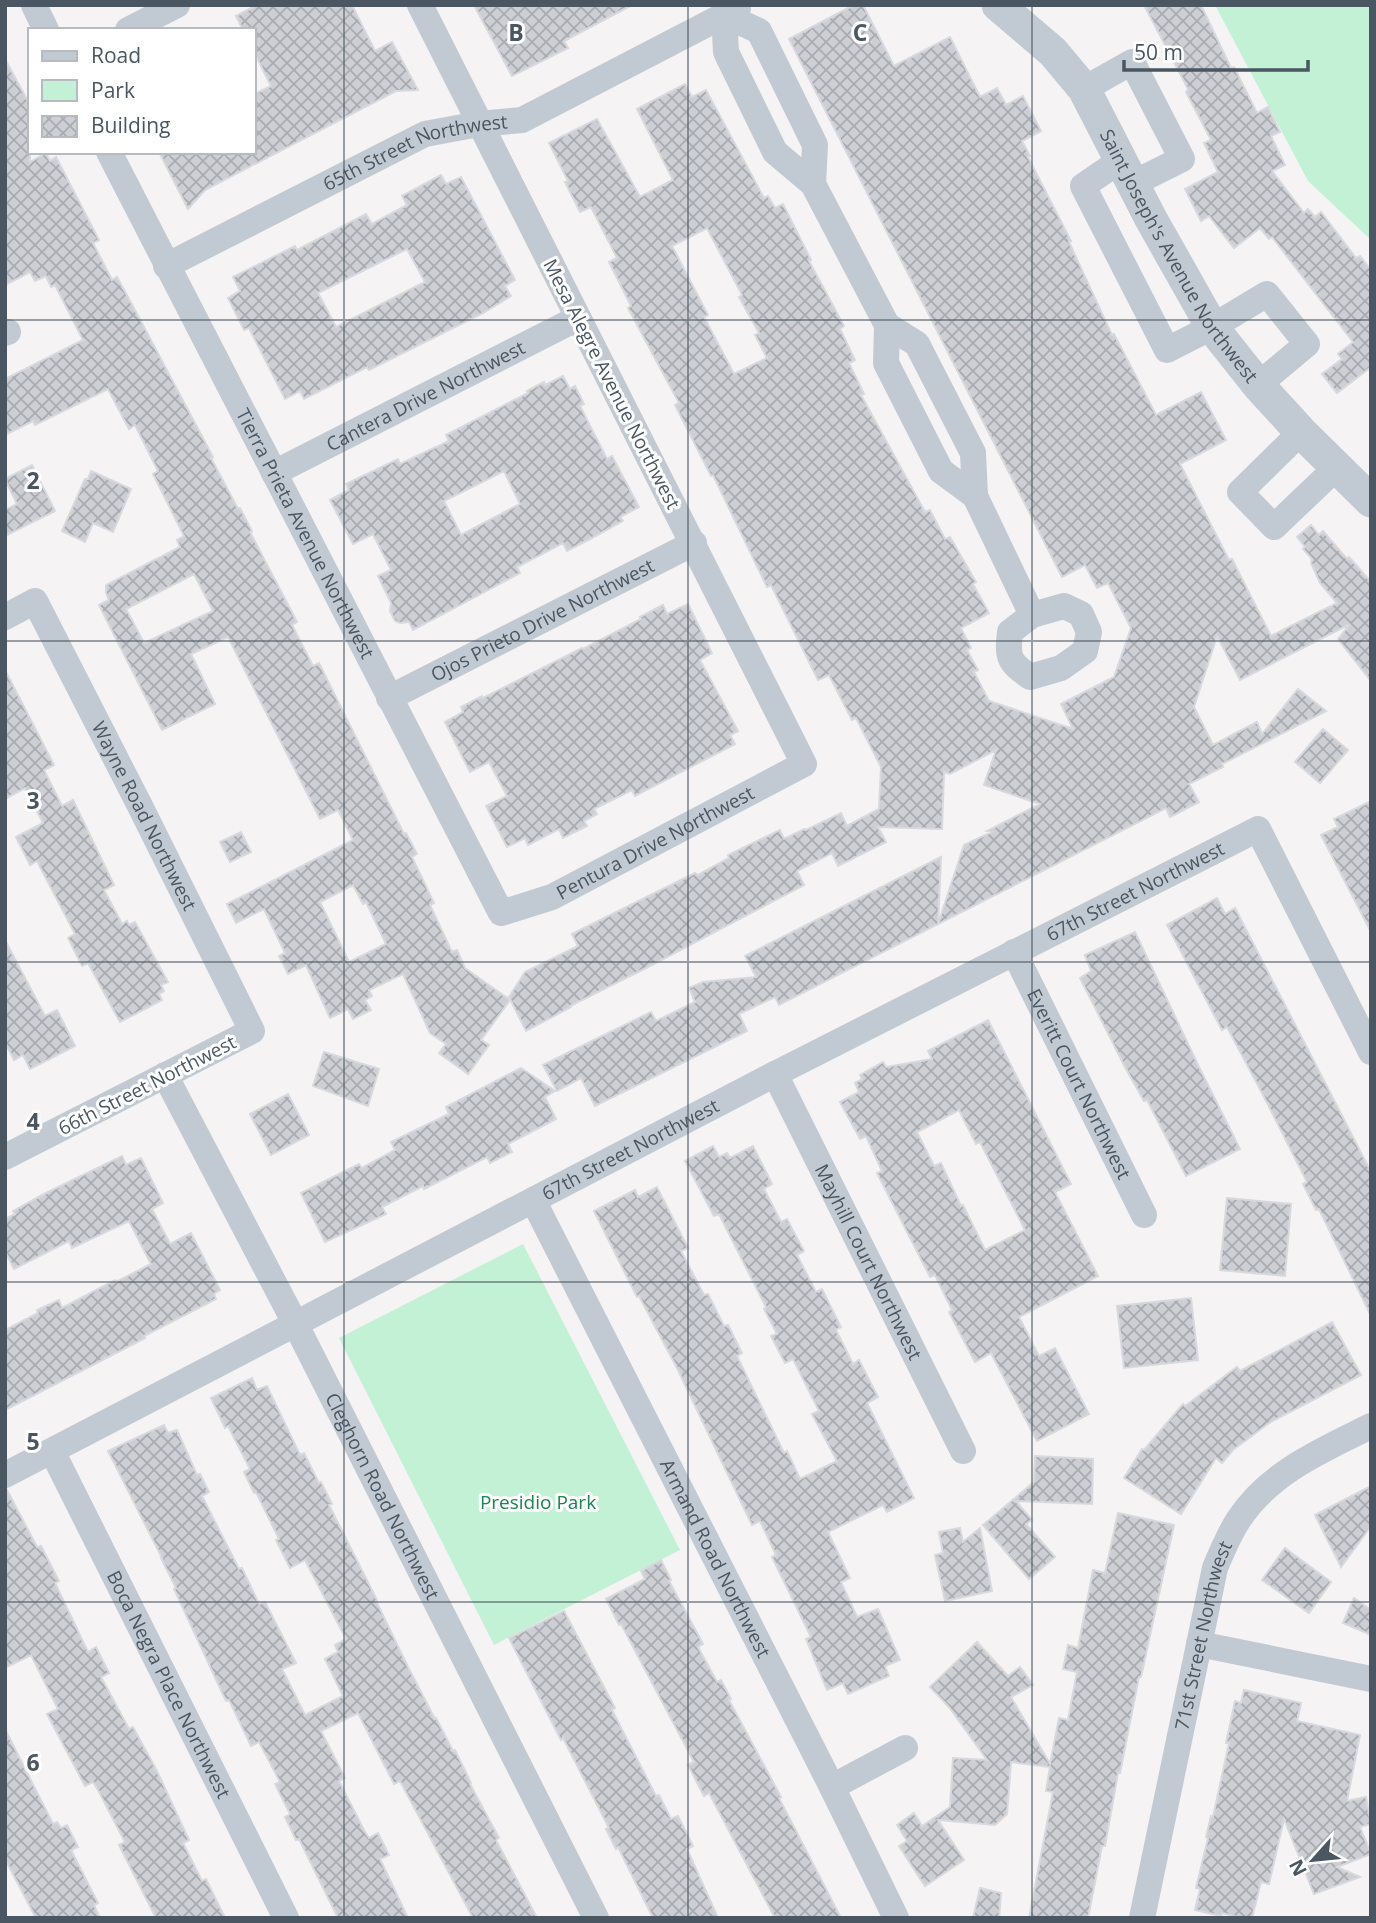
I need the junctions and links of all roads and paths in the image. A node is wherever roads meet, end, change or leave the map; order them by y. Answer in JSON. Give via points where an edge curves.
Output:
{"nodes":[{"id":1,"x":34,"y":5,"type":"edge"},
{"id":2,"x":177,"y":5,"type":"edge"},
{"id":3,"x":420,"y":5,"type":"edge"},
{"id":4,"x":998,"y":5,"type":"edge"},
{"id":5,"x":734,"y":10,"type":"edge"},
{"id":6,"x":45,"y":28,"type":"edge"},
{"id":7,"x":132,"y":28,"type":"edge"},
{"id":8,"x":1084,"y":89,"type":"junction"},
{"id":9,"x":479,"y":124,"type":"junction"},
{"id":10,"x":110,"y":154,"type":"edge"},
{"id":11,"x":1127,"y":172,"type":"junction"},
{"id":12,"x":813,"y":184,"type":"junction"},
{"id":13,"x":166,"y":265,"type":"junction"},
{"id":14,"x":578,"y":318,"type":"junction"},
{"id":15,"x":887,"y":325,"type":"junction"},
{"id":16,"x":1212,"y":327,"type":"junction"},
{"id":17,"x":1258,"y":384,"type":"junction"},
{"id":18,"x":1301,"y":432,"type":"junction"},
{"id":19,"x":1336,"y":467,"type":"junction"},
{"id":20,"x":274,"y":473,"type":"junction"},
{"id":21,"x":975,"y":496,"type":"junction"},
{"id":22,"x":1371,"y":501,"type":"edge"},
{"id":23,"x":694,"y":543,"type":"junction"},
{"id":24,"x":1032,"y":615,"type":"dead end"},
{"id":25,"x":5,"y":617,"type":"edge"},
{"id":26,"x":389,"y":698,"type":"junction"},
{"id":27,"x":804,"y":764,"type":"joint"},
{"id":28,"x":501,"y":913,"type":"joint"},
{"id":29,"x":1014,"y":952,"type":"junction"},
{"id":30,"x":252,"y":1031,"type":"joint"},
{"id":31,"x":1371,"y":1052,"type":"edge"},
{"id":32,"x":775,"y":1074,"type":"junction"},
{"id":33,"x":165,"y":1075,"type":"junction"},
{"id":34,"x":5,"y":1157,"type":"edge"},
{"id":35,"x":533,"y":1200,"type":"junction"},
{"id":36,"x":1144,"y":1215,"type":"dead end"},
{"id":37,"x":295,"y":1323,"type":"junction"},
{"id":38,"x":1371,"y":1426,"type":"edge"},
{"id":39,"x":52,"y":1451,"type":"junction"},
{"id":40,"x":962,"y":1451,"type":"dead end"},
{"id":41,"x":5,"y":1475,"type":"edge"},
{"id":42,"x":1199,"y":1644,"type":"junction"},
{"id":43,"x":1371,"y":1679,"type":"edge"},
{"id":44,"x":905,"y":1748,"type":"dead end"},
{"id":45,"x":832,"y":1787,"type":"junction"},
{"id":46,"x":286,"y":1918,"type":"edge"},
{"id":47,"x":596,"y":1918,"type":"edge"},
{"id":48,"x":896,"y":1918,"type":"edge"},
{"id":49,"x":1142,"y":1918,"type":"edge"}],
"edges":[{"from":1,"to":6,"type":"street"},
{"from":2,"to":7,"type":"street"},
{"from":3,"to":9,"type":"street","name":"Mesa Alegre Avenue Northwest"},
{"from":4,"to":8,"type":"street","name":"Saint Joseph's Avenue Northwest","via":[[1053,52]]},
{"from":5,"to":9,"type":"street","name":"65th Street Northwest","via":[[522,120]]},
{"from":5,"to":12,"type":"street","via":[[759,32],[814,145]]},
{"from":5,"to":12,"type":"street","via":[[726,52],[775,152]]},
{"from":8,"to":11,"type":"street","name":"Saint Joseph's Avenue Northwest"},
{"from":8,"to":11,"type":"street","via":[[1132,62],[1182,159]]},
{"from":9,"to":13,"type":"street","name":"65th Street Northwest","via":[[425,134]]},
{"from":9,"to":14,"type":"street","name":"Mesa Alegre Avenue Northwest"},
{"from":10,"to":13,"type":"street","name":"Tierra Prieta Avenue Northwest"},
{"from":11,"to":16,"type":"street","name":"Saint Joseph's Avenue Northwest"},
{"from":11,"to":16,"type":"street","via":[[1083,186],[1167,350]]},
{"from":12,"to":15,"type":"street"},
{"from":13,"to":20,"type":"street","name":"Tierra Prieta Avenue Northwest"},
{"from":14,"to":20,"type":"street","name":"Cantera Drive Northwest"},
{"from":14,"to":23,"type":"street","name":"Mesa Alegre Avenue Northwest"},
{"from":15,"to":21,"type":"street","via":[[917,344],[973,453]]},
{"from":15,"to":21,"type":"street","via":[[886,363],[941,471]]},
{"from":16,"to":17,"type":"street","name":"Saint Joseph's Avenue Northwest"},
{"from":16,"to":17,"type":"street","via":[[1267,294],[1307,344]]},
{"from":17,"to":18,"type":"street","name":"Saint Joseph's Avenue Northwest"},
{"from":18,"to":19,"type":"street","name":"Saint Joseph's Avenue Northwest"},
{"from":18,"to":19,"type":"street","via":[[1240,492],[1274,527]]},
{"from":19,"to":22,"type":"street","name":"Saint Joseph's Avenue Northwest"},
{"from":20,"to":26,"type":"street","name":"Tierra Prieta Avenue Northwest"},
{"from":21,"to":24,"type":"street"},
{"from":23,"to":26,"type":"street","name":"Ojos Prieto Drive Northwest"},
{"from":23,"to":27,"type":"street","name":"Mesa Alegre Avenue Northwest"},
{"from":25,"to":30,"type":"street","name":"Wayne Road Northwest","via":[[35,601]]},
{"from":26,"to":28,"type":"street","name":"Tierra Prieta Avenue Northwest"},
{"from":27,"to":28,"type":"street","name":"Pentura Drive Northwest","via":[[552,897]]},
{"from":29,"to":31,"type":"street","name":"67th Street Northwest","via":[[1258,829]]},
{"from":29,"to":32,"type":"street","name":"67th Street Northwest"},
{"from":29,"to":36,"type":"street","name":"Everitt Court Northwest"},
{"from":30,"to":33,"type":"street","name":"66th Street Northwest"},
{"from":32,"to":35,"type":"street","name":"67th Street Northwest"},
{"from":32,"to":40,"type":"street","name":"Mayhill Court Northwest"},
{"from":33,"to":34,"type":"street","name":"66th Street Northwest"},
{"from":33,"to":37,"type":"street","name":"Cleghorn Road Northwest"},
{"from":35,"to":37,"type":"street","name":"67th Street Northwest"},
{"from":35,"to":45,"type":"street","name":"Armand Road Northwest"},
{"from":37,"to":39,"type":"street","name":"67th Street Northwest"},
{"from":37,"to":47,"type":"street","name":"Cleghorn Road Northwest"},
{"from":38,"to":42,"type":"street","name":"71st Street Northwest","via":[[1294,1466],[1240,1517],[1215,1567]]},
{"from":39,"to":41,"type":"street","name":"67th Street Northwest"},
{"from":39,"to":46,"type":"street","name":"Boca Negra Place Northwest"},
{"from":42,"to":43,"type":"street"},
{"from":42,"to":49,"type":"street","name":"71st Street Northwest"},
{"from":44,"to":45,"type":"street"},
{"from":45,"to":48,"type":"street","name":"Armand Road Northwest"}]}
